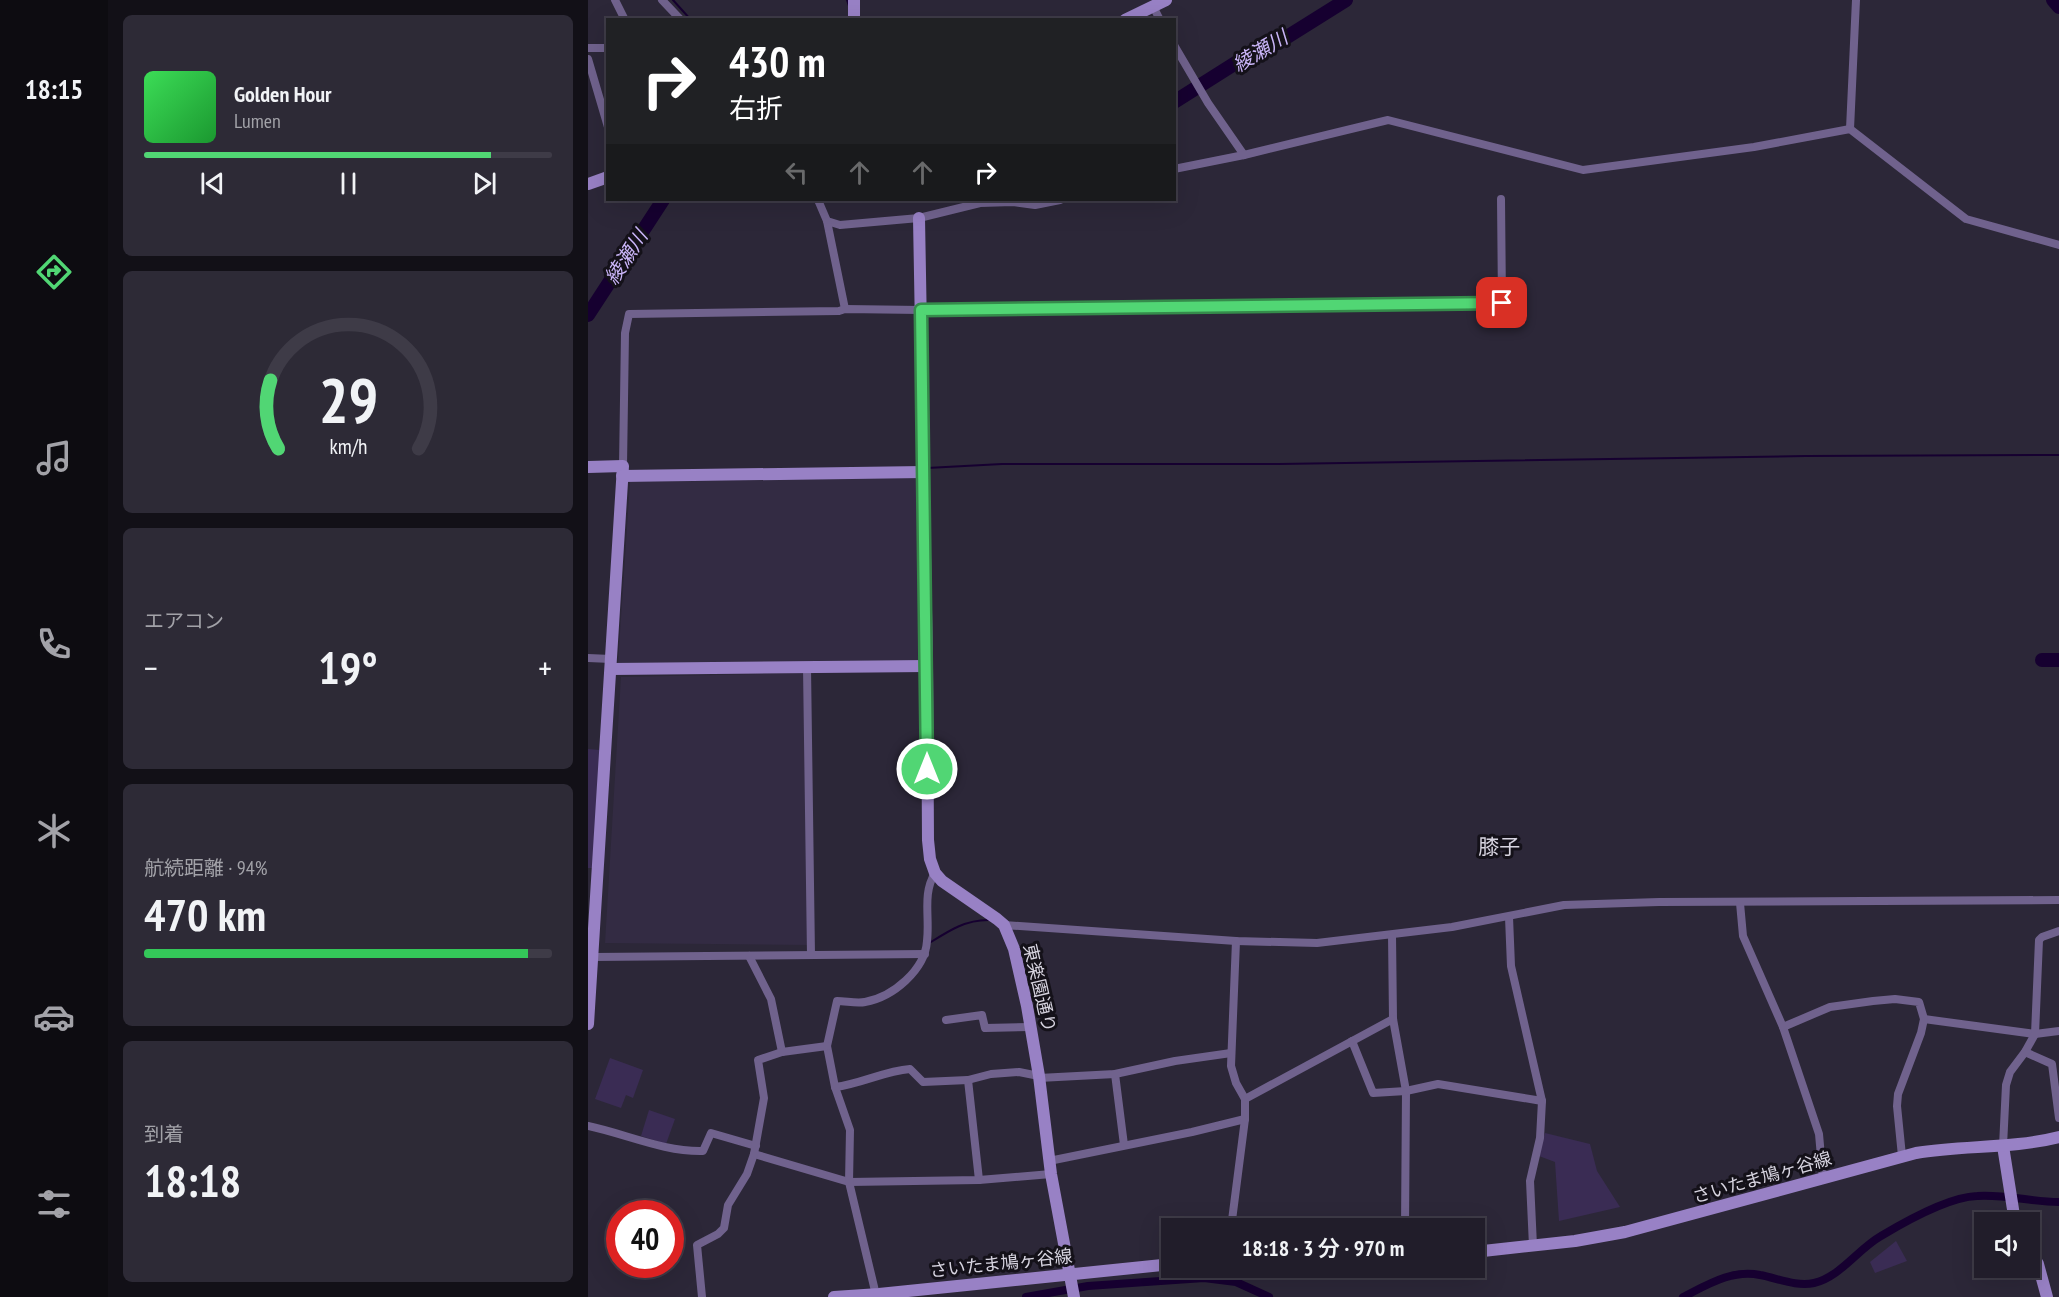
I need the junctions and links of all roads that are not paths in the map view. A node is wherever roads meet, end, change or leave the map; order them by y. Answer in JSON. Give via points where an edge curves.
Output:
{"nodes":[{"id":1,"x":615,"y":0,"type":"edge"},
{"id":2,"x":662,"y":0,"type":"edge"},
{"id":3,"x":854,"y":0,"type":"edge"},
{"id":4,"x":1166,"y":0,"type":"edge"},
{"id":5,"x":1856,"y":0,"type":"edge"},
{"id":6,"x":1153,"y":6,"type":"junction"},
{"id":7,"x":624,"y":18,"type":"edge"},
{"id":8,"x":679,"y":18,"type":"edge"},
{"id":9,"x":854,"y":18,"type":"edge"},
{"id":10,"x":1129,"y":18,"type":"edge"},
{"id":11,"x":1159,"y":18,"type":"edge"},
{"id":12,"x":588,"y":48,"type":"edge"},
{"id":13,"x":606,"y":48,"type":"edge"},
{"id":14,"x":1176,"y":49,"type":"edge"},
{"id":15,"x":588,"y":59,"type":"edge"},
{"id":16,"x":606,"y":120,"type":"edge"},
{"id":17,"x":1850,"y":129,"type":"junction"},
{"id":18,"x":1244,"y":155,"type":"junction"},
{"id":19,"x":1176,"y":169,"type":"edge"},
{"id":20,"x":606,"y":178,"type":"edge"},
{"id":21,"x":588,"y":184,"type":"edge"},
{"id":22,"x":1501,"y":199,"type":"dead end"},
{"id":23,"x":818,"y":201,"type":"edge"},
{"id":24,"x":1055,"y":201,"type":"edge"},
{"id":25,"x":919,"y":218,"type":"junction"},
{"id":26,"x":827,"y":221,"type":"junction"},
{"id":27,"x":2059,"y":245,"type":"edge"},
{"id":28,"x":845,"y":309,"type":"junction"},
{"id":29,"x":921,"y":310,"type":"junction"},
{"id":30,"x":588,"y":467,"type":"edge"},
{"id":31,"x":622,"y":471,"type":"junction"},
{"id":32,"x":924,"y":472,"type":"junction"},
{"id":33,"x":588,"y":658,"type":"edge"},
{"id":34,"x":611,"y":664,"type":"junction"},
{"id":35,"x":927,"y":666,"type":"junction"},
{"id":36,"x":807,"y":667,"type":"junction"},
{"id":37,"x":593,"y":873,"type":"edge"},
{"id":38,"x":935,"y":873,"type":"junction"},
{"id":39,"x":2059,"y":900,"type":"edge"},
{"id":40,"x":1740,"y":903,"type":"junction"},
{"id":41,"x":1509,"y":917,"type":"junction"},
{"id":42,"x":1004,"y":925,"type":"junction"},
{"id":43,"x":2059,"y":931,"type":"edge"},
{"id":44,"x":1392,"y":935,"type":"junction"},
{"id":45,"x":1236,"y":941,"type":"junction"},
{"id":46,"x":925,"y":954,"type":"junction"},
{"id":47,"x":811,"y":955,"type":"junction"},
{"id":48,"x":749,"y":956,"type":"junction"},
{"id":49,"x":593,"y":957,"type":"junction"},
{"id":50,"x":1392,"y":1019,"type":"junction"},
{"id":51,"x":1924,"y":1019,"type":"junction"},
{"id":52,"x":946,"y":1020,"type":"dead end"},
{"id":53,"x":588,"y":1024,"type":"edge"},
{"id":54,"x":1031,"y":1027,"type":"junction"},
{"id":55,"x":1782,"y":1027,"type":"junction"},
{"id":56,"x":2059,"y":1031,"type":"edge"},
{"id":57,"x":2035,"y":1034,"type":"junction"},
{"id":58,"x":1352,"y":1041,"type":"junction"},
{"id":59,"x":827,"y":1046,"type":"junction"},
{"id":60,"x":782,"y":1052,"type":"junction"},
{"id":61,"x":2025,"y":1052,"type":"junction"},
{"id":62,"x":1231,"y":1053,"type":"junction"},
{"id":63,"x":1114,"y":1074,"type":"junction"},
{"id":64,"x":1039,"y":1077,"type":"junction"},
{"id":65,"x":968,"y":1080,"type":"junction"},
{"id":66,"x":835,"y":1087,"type":"junction"},
{"id":67,"x":1406,"y":1091,"type":"junction"},
{"id":68,"x":1245,"y":1099,"type":"junction"},
{"id":69,"x":1542,"y":1101,"type":"junction"},
{"id":70,"x":2059,"y":1118,"type":"edge"},
{"id":71,"x":1245,"y":1119,"type":"junction"},
{"id":72,"x":588,"y":1126,"type":"edge"},
{"id":73,"x":2059,"y":1137,"type":"edge"},
{"id":74,"x":1124,"y":1145,"type":"junction"},
{"id":75,"x":2003,"y":1146,"type":"junction"},
{"id":76,"x":755,"y":1150,"type":"junction"},
{"id":77,"x":1902,"y":1156,"type":"junction"},
{"id":78,"x":1049,"y":1161,"type":"junction"},
{"id":79,"x":1051,"y":1174,"type":"junction"},
{"id":80,"x":1823,"y":1179,"type":"junction"},
{"id":81,"x":979,"y":1180,"type":"junction"},
{"id":82,"x":849,"y":1182,"type":"junction"},
{"id":83,"x":2013,"y":1212,"type":"edge"},
{"id":84,"x":1232,"y":1218,"type":"edge"},
{"id":85,"x":1405,"y":1218,"type":"edge"},
{"id":86,"x":1533,"y":1246,"type":"junction"},
{"id":87,"x":1485,"y":1251,"type":"edge"},
{"id":88,"x":1161,"y":1265,"type":"edge"},
{"id":89,"x":2040,"y":1271,"type":"edge"},
{"id":90,"x":1071,"y":1277,"type":"junction"},
{"id":91,"x":878,"y":1295,"type":"edge"},
{"id":92,"x":1074,"y":1296,"type":"edge"},
{"id":93,"x":702,"y":1297,"type":"edge"},
{"id":94,"x":834,"y":1297,"type":"edge"},
{"id":95,"x":2047,"y":1297,"type":"edge"}],
"edges":[{"from":1,"to":7,"type":"street"},
{"from":2,"to":8,"type":"street"},
{"from":3,"to":9,"type":"street"},
{"from":4,"to":6,"type":"street"},
{"from":5,"to":17,"type":"street"},
{"from":6,"to":10,"type":"street"},
{"from":6,"to":11,"type":"street"},
{"from":12,"to":13,"type":"street"},
{"from":14,"to":18,"type":"street"},
{"from":15,"to":16,"type":"street"},
{"from":17,"to":18,"type":"street","via":[[1754,147],[1583,170],[1388,120]]},
{"from":17,"to":27,"type":"street","via":[[1966,219]]},
{"from":18,"to":19,"type":"street"},
{"from":20,"to":21,"type":"street"},
{"from":22,"to":29,"type":"street","via":[[1502,303]]},
{"from":23,"to":26,"type":"street"},
{"from":24,"to":25,"type":"street","via":[[1035,205],[980,202]]},
{"from":25,"to":26,"type":"street","via":[[840,225]]},
{"from":25,"to":29,"type":"street"},
{"from":26,"to":28,"type":"street"},
{"from":28,"to":29,"type":"street"},
{"from":28,"to":31,"type":"street","via":[[629,314],[625,333]]},
{"from":29,"to":32,"type":"street"},
{"from":30,"to":31,"type":"street"},
{"from":31,"to":32,"type":"street"},
{"from":31,"to":34,"type":"street"},
{"from":32,"to":35,"type":"street"},
{"from":33,"to":34,"type":"street"},
{"from":34,"to":36,"type":"street"},
{"from":34,"to":37,"type":"street"},
{"from":35,"to":36,"type":"street"},
{"from":35,"to":38,"type":"street","via":[[928,840]]},
{"from":36,"to":47,"type":"street"},
{"from":37,"to":49,"type":"street"},
{"from":38,"to":42,"type":"street","name":"東楽園通り"},
{"from":38,"to":46,"type":"street","via":[[929,883]]},
{"from":39,"to":40,"type":"street"},
{"from":40,"to":41,"type":"street","via":[[1564,905]]},
{"from":40,"to":55,"type":"street","via":[[1743,936]]},
{"from":41,"to":44,"type":"street"},
{"from":41,"to":69,"type":"street","via":[[1511,966]]},
{"from":42,"to":45,"type":"street"},
{"from":42,"to":54,"type":"street","name":"東楽園通り","via":[[1014,949]]},
{"from":43,"to":57,"type":"street","via":[[2039,940]]},
{"from":44,"to":45,"type":"street","via":[[1317,943]]},
{"from":44,"to":50,"type":"street"},
{"from":45,"to":62,"type":"street"},
{"from":46,"to":47,"type":"street"},
{"from":46,"to":59,"type":"street","via":[[906,980],[885,995],[864,1002],[837,1001]]},
{"from":47,"to":48,"type":"street"},
{"from":48,"to":49,"type":"street"},
{"from":48,"to":60,"type":"street","via":[[771,999]]},
{"from":49,"to":53,"type":"street"},
{"from":50,"to":58,"type":"street"},
{"from":50,"to":67,"type":"street"},
{"from":51,"to":55,"type":"street","via":[[1916,1000],[1873,1000],[1830,1007]]},
{"from":51,"to":57,"type":"street"},
{"from":51,"to":77,"type":"street","via":[[1898,1094]]},
{"from":52,"to":54,"type":"street","via":[[982,1016],[985,1028]]},
{"from":54,"to":64,"type":"street","name":"東楽園通り"},
{"from":55,"to":80,"type":"street","via":[[1819,1134]]},
{"from":56,"to":57,"type":"street"},
{"from":57,"to":61,"type":"street"},
{"from":58,"to":67,"type":"street","via":[[1373,1093]]},
{"from":58,"to":68,"type":"street"},
{"from":59,"to":60,"type":"street"},
{"from":59,"to":66,"type":"street"},
{"from":60,"to":76,"type":"street","via":[[758,1060],[764,1098]]},
{"from":61,"to":70,"type":"street","via":[[2052,1064]]},
{"from":61,"to":75,"type":"street","via":[[2010,1072],[2006,1085]]},
{"from":62,"to":63,"type":"street"},
{"from":62,"to":68,"type":"street","via":[[1236,1083]]},
{"from":63,"to":64,"type":"street"},
{"from":63,"to":74,"type":"street"},
{"from":64,"to":65,"type":"street","via":[[1019,1072]]},
{"from":64,"to":78,"type":"street","name":"東楽園通り"},
{"from":65,"to":66,"type":"street","via":[[923,1082],[910,1069]]},
{"from":65,"to":81,"type":"street"},
{"from":66,"to":82,"type":"street","via":[[850,1130]]},
{"from":67,"to":69,"type":"street","via":[[1438,1084]]},
{"from":67,"to":85,"type":"street"},
{"from":68,"to":71,"type":"street"},
{"from":69,"to":86,"type":"street","via":[[1540,1138],[1530,1181]]},
{"from":71,"to":74,"type":"street"},
{"from":71,"to":84,"type":"street"},
{"from":72,"to":76,"type":"street","via":[[691,1151],[703,1151],[711,1133]]},
{"from":73,"to":75,"type":"street","name":"さいたま鳩ヶ谷線"},
{"from":74,"to":78,"type":"street"},
{"from":75,"to":77,"type":"street","name":"さいたま鳩ヶ谷線"},
{"from":75,"to":83,"type":"street"},
{"from":76,"to":82,"type":"street"},
{"from":76,"to":93,"type":"street","via":[[747,1174],[728,1205],[724,1228],[697,1245]]},
{"from":77,"to":80,"type":"street","name":"さいたま鳩ヶ谷線"},
{"from":78,"to":79,"type":"street","name":"東楽園通り"},
{"from":79,"to":81,"type":"street"},
{"from":79,"to":90,"type":"street","name":"東楽園通り"},
{"from":80,"to":86,"type":"street","name":"さいたま鳩ヶ谷線","via":[[1625,1232]]},
{"from":81,"to":82,"type":"street"},
{"from":82,"to":91,"type":"street"},
{"from":86,"to":87,"type":"street","name":"さいたま鳩ヶ谷線"},
{"from":88,"to":90,"type":"street","name":"さいたま鳩ヶ谷線"},
{"from":89,"to":95,"type":"street"},
{"from":90,"to":91,"type":"street","name":"さいたま鳩ヶ谷線"},
{"from":90,"to":92,"type":"street","name":"東楽園通り"},
{"from":91,"to":94,"type":"street","name":"さいたま鳩ヶ谷線"}]}
